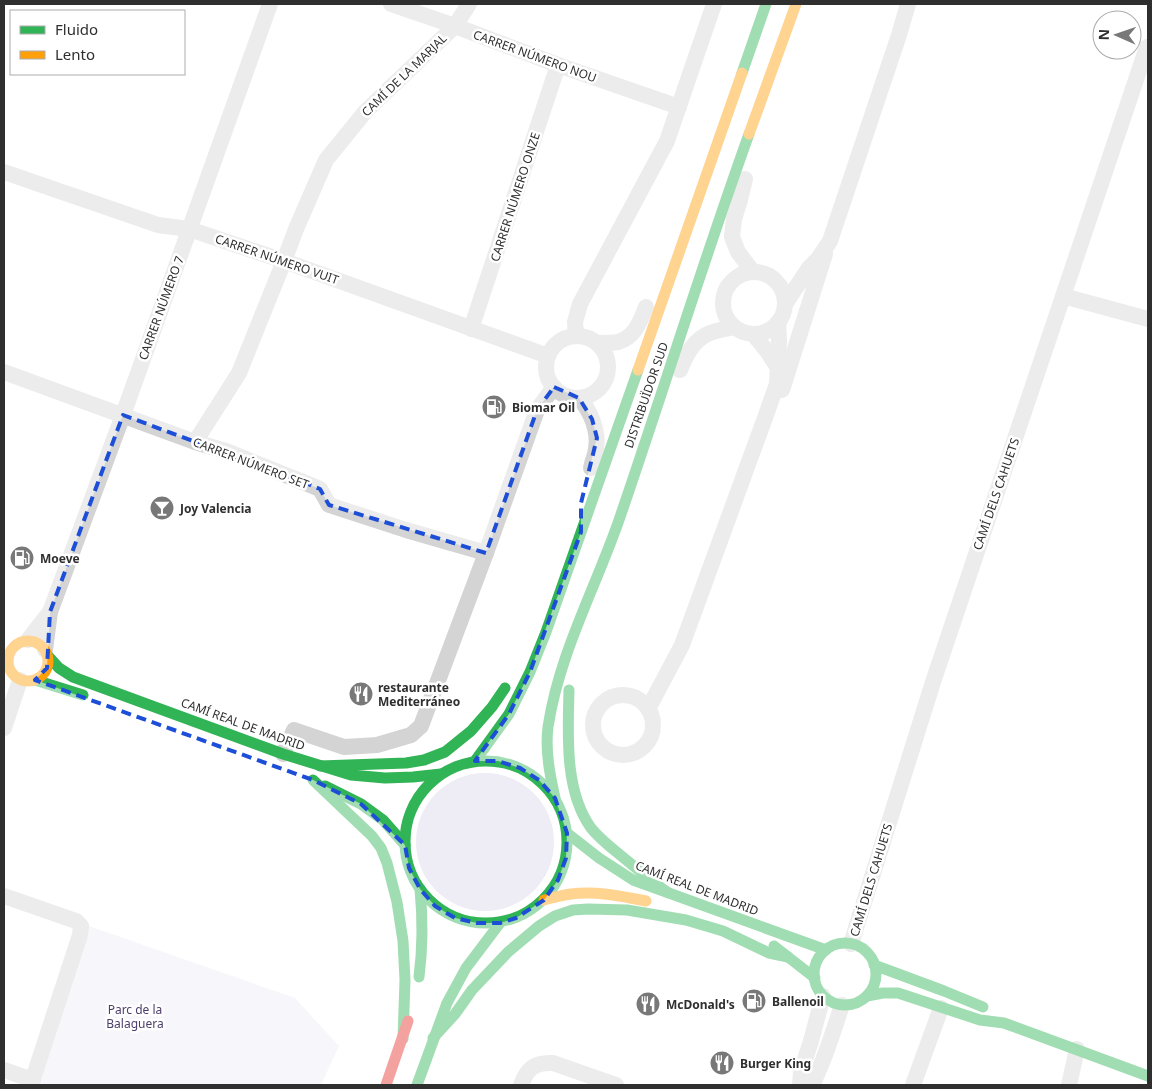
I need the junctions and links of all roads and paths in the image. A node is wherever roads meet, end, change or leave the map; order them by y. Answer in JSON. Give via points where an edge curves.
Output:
{"nodes":[{"id":1,"x":270,"y":4,"type":"edge"},
{"id":2,"x":391,"y":4,"type":"edge"},
{"id":3,"x":469,"y":4,"type":"edge"},
{"id":4,"x":714,"y":4,"type":"edge"},
{"id":5,"x":766,"y":4,"type":"edge"},
{"id":6,"x":796,"y":4,"type":"edge"},
{"id":7,"x":908,"y":4,"type":"edge"},
{"id":8,"x":455,"y":26,"type":"junction"},
{"id":9,"x":1147,"y":47,"type":"edge"},
{"id":10,"x":558,"y":65,"type":"junction"},
{"id":11,"x":759,"y":106,"type":"junction"},
{"id":12,"x":679,"y":107,"type":"junction"},
{"id":13,"x":725,"y":119,"type":"junction"},
{"id":14,"x":4,"y":172,"type":"edge"},
{"id":15,"x":189,"y":229,"type":"junction"},
{"id":16,"x":830,"y":241,"type":"junction"},
{"id":17,"x":284,"y":260,"type":"junction"},
{"id":18,"x":809,"y":268,"type":"junction"},
{"id":19,"x":753,"y":272,"type":"junction"},
{"id":20,"x":775,"y":280,"type":"junction"},
{"id":21,"x":1063,"y":296,"type":"junction"},
{"id":22,"x":785,"y":304,"type":"junction"},
{"id":23,"x":1148,"y":319,"type":"edge"},
{"id":24,"x":778,"y":322,"type":"junction"},
{"id":25,"x":733,"y":327,"type":"junction"},
{"id":26,"x":472,"y":329,"type":"junction"},
{"id":27,"x":754,"y":334,"type":"junction"},
{"id":28,"x":576,"y":336,"type":"junction"},
{"id":29,"x":597,"y":343,"type":"junction"},
{"id":30,"x":548,"y":356,"type":"junction"},
{"id":31,"x":778,"y":368,"type":"junction"},
{"id":32,"x":4,"y":372,"type":"edge"},
{"id":33,"x":554,"y":387,"type":"junction"},
{"id":34,"x":579,"y":398,"type":"junction"},
{"id":35,"x":123,"y":415,"type":"junction"},
{"id":36,"x":766,"y":415,"type":"junction"},
{"id":37,"x":195,"y":442,"type":"junction"},
{"id":38,"x":618,"y":522,"type":"junction"},
{"id":39,"x":581,"y":532,"type":"junction"},
{"id":40,"x":486,"y":553,"type":"junction"},
{"id":41,"x":50,"y":612,"type":"junction"},
{"id":42,"x":546,"y":632,"type":"junction"},
{"id":43,"x":572,"y":639,"type":"junction"},
{"id":44,"x":15,"y":643,"type":"edge"},
{"id":45,"x":46,"y":653,"type":"junction"},
{"id":46,"x":17,"y":675,"type":"edge"},
{"id":47,"x":90,"y":698,"type":"dead end"},
{"id":48,"x":648,"y":709,"type":"dead end"},
{"id":49,"x":4,"y":728,"type":"edge"},
{"id":50,"x":284,"y":754,"type":"junction"},
{"id":51,"x":475,"y":761,"type":"junction"},
{"id":52,"x":320,"y":766,"type":"junction"},
{"id":53,"x":441,"y":774,"type":"junction"},
{"id":54,"x":555,"y":798,"type":"junction"},
{"id":55,"x":567,"y":833,"type":"junction"},
{"id":56,"x":405,"y":845,"type":"junction"},
{"id":57,"x":420,"y":889,"type":"junction"},
{"id":58,"x":667,"y":892,"type":"junction"},
{"id":59,"x":4,"y":896,"type":"edge"},
{"id":60,"x":544,"y":900,"type":"junction"},
{"id":61,"x":500,"y":923,"type":"junction"},
{"id":62,"x":851,"y":944,"type":"junction"},
{"id":63,"x":826,"y":950,"type":"junction"},
{"id":64,"x":788,"y":957,"type":"junction"},
{"id":65,"x":874,"y":965,"type":"junction"},
{"id":66,"x":814,"y":978,"type":"junction"},
{"id":67,"x":824,"y":996,"type":"junction"},
{"id":68,"x":867,"y":996,"type":"junction"},
{"id":69,"x":842,"y":1005,"type":"junction"},
{"id":70,"x":941,"y":1008,"type":"junction"},
{"id":71,"x":1004,"y":1023,"type":"junction"},
{"id":72,"x":434,"y":1038,"type":"junction"},
{"id":73,"x":403,"y":1039,"type":"junction"},
{"id":74,"x":1077,"y":1050,"type":"junction"},
{"id":75,"x":4,"y":1070,"type":"edge"},
{"id":76,"x":1148,"y":1076,"type":"edge"},
{"id":77,"x":32,"y":1082,"type":"edge"},
{"id":78,"x":386,"y":1085,"type":"edge"},
{"id":79,"x":417,"y":1085,"type":"edge"},
{"id":80,"x":521,"y":1085,"type":"edge"},
{"id":81,"x":616,"y":1085,"type":"edge"},
{"id":82,"x":800,"y":1085,"type":"edge"},
{"id":83,"x":812,"y":1085,"type":"edge"},
{"id":84,"x":913,"y":1085,"type":"edge"},
{"id":85,"x":1069,"y":1085,"type":"edge"}],
"edges":[{"from":1,"to":15,"type":"street","name":"CARRER NÚMERO 7"},
{"from":2,"to":8,"type":"street","name":"CARRER NÚMERO NOU"},
{"from":3,"to":8,"type":"street","name":"CAMÍ DE LA MARJAL"},
{"from":4,"to":12,"type":"street"},
{"from":5,"to":13,"type":"main road","name":"DISTRIBUÏDOR SUD"},
{"from":6,"to":11,"type":"main road","name":"DISTRIBUÏDOR SUD"},
{"from":7,"to":16,"type":"street"},
{"from":8,"to":10,"type":"street","name":"CARRER NÚMERO NOU"},
{"from":8,"to":17,"type":"street","name":"CAMÍ DE LA MARJAL","via":[[365,112],[326,160]]},
{"from":9,"to":21,"type":"street","name":"CAMÍ DELS CAHUETS"},
{"from":10,"to":12,"type":"street","name":"CARRER NÚMERO NOU"},
{"from":10,"to":26,"type":"street","name":"CARRER NÚMERO ONZE"},
{"from":11,"to":19,"type":"street","via":[[732,237],[738,252]]},
{"from":11,"to":38,"type":"main road","name":"DISTRIBUÏDOR SUD"},
{"from":12,"to":28,"type":"street","via":[[667,141],[580,304],[575,322]]},
{"from":13,"to":29,"type":"street","via":[[702,154],[639,326],[629,337],[618,342]]},
{"from":13,"to":39,"type":"main road","name":"DISTRIBUÏDOR SUD"},
{"from":14,"to":15,"type":"street","name":"CARRER NÚMERO VUIT","via":[[158,225]]},
{"from":15,"to":17,"type":"street","name":"CARRER NÚMERO VUIT"},
{"from":15,"to":35,"type":"street","name":"CARRER NÚMERO 7"},
{"from":16,"to":18,"type":"street"},
{"from":16,"to":36,"type":"street","via":[[780,397]]},
{"from":17,"to":26,"type":"street","name":"CARRER NÚMERO VUIT"},
{"from":17,"to":37,"type":"street","name":"CAMÍ DE LA MARJAL","via":[[239,373]]},
{"from":18,"to":20,"type":"street"},
{"from":18,"to":22,"type":"street"},
{"from":19,"to":20,"type":"street","via":[[761,272]]},
{"from":19,"to":25,"type":"street","via":[[735,277],[724,292],[724,311]]},
{"from":20,"to":22,"type":"street","via":[[783,291]]},
{"from":21,"to":23,"type":"street"},
{"from":21,"to":62,"type":"street","name":"CAMÍ DELS CAHUETS","via":[[933,682]]},
{"from":22,"to":24,"type":"street"},
{"from":24,"to":27,"type":"street","via":[[772,329]]},
{"from":24,"to":31,"type":"street"},
{"from":25,"to":27,"type":"street"},
{"from":25,"to":38,"type":"street","via":[[701,338],[684,359],[631,502]]},
{"from":26,"to":30,"type":"street","name":"CARRER NÚMERO VUIT"},
{"from":27,"to":31,"type":"street"},
{"from":28,"to":29,"type":"street","via":[[584,336]]},
{"from":28,"to":30,"type":"street","via":[[559,341]]},
{"from":29,"to":34,"type":"street","via":[[608,361],[605,382],[589,396]]},
{"from":30,"to":33,"type":"street","via":[[547,372]]},
{"from":31,"to":36,"type":"street","via":[[777,384]]},
{"from":32,"to":35,"type":"street","name":"CARRER NÚMERO SET"},
{"from":33,"to":34,"type":"street","via":[[561,394]]},
{"from":33,"to":40,"type":"street","via":[[537,410]]},
{"from":34,"to":39,"type":"street","via":[[592,419],[596,438],[581,503]]},
{"from":35,"to":37,"type":"street","name":"CARRER NÚMERO SET"},
{"from":35,"to":41,"type":"street","name":"CARRER NÚMERO 7"},
{"from":36,"to":48,"type":"street","via":[[682,645]]},
{"from":37,"to":40,"type":"street","name":"CARRER NÚMERO SET","via":[[320,489],[329,505]]},
{"from":38,"to":43,"type":"main road","name":"DISTRIBUÏDOR SUD"},
{"from":39,"to":42,"type":"main road","name":"DISTRIBUÏDOR SUD"},
{"from":40,"to":50,"type":"street","via":[[421,726],[411,735],[377,745],[344,747],[294,730]]},
{"from":41,"to":44,"type":"street","name":"CARRER NÚMERO 7"},
{"from":41,"to":45,"type":"street","name":"CARRER NÚMERO 7"},
{"from":42,"to":51,"type":"main road","name":"DISTRIBUÏDOR SUD","via":[[509,714]]},
{"from":42,"to":52,"type":"main road","via":[[492,707],[471,731],[445,752],[406,763]]},
{"from":43,"to":54,"type":"main road","name":"DISTRIBUÏDOR SUD","via":[[557,684],[548,729],[548,766]]},
{"from":43,"to":58,"type":"main road","via":[[568,734],[573,786],[580,809],[603,841]]},
{"from":44,"to":45,"type":"main road","via":[[34,641]]},
{"from":44,"to":46,"type":"main road","via":[[7,660]]},
{"from":45,"to":46,"type":"main road","via":[[47,668],[40,677]]},
{"from":45,"to":50,"type":"main road","name":"CAMÍ REAL DE MADRID","via":[[59,668],[73,677]]},
{"from":46,"to":47,"type":"main road"},
{"from":46,"to":49,"type":"street"},
{"from":50,"to":52,"type":"main road","name":"CAMÍ REAL DE MADRID"},
{"from":51,"to":53,"type":"main road"},
{"from":51,"to":54,"type":"main road","via":[[498,761],[520,768],[540,780]]},
{"from":52,"to":53,"type":"main road","name":"CAMÍ REAL DE MADRID","via":[[372,778]]},
{"from":53,"to":56,"type":"main road","via":[[421,793],[409,818]]},
{"from":54,"to":55,"type":"main road"},
{"from":55,"to":58,"type":"main road","name":"CAMÍ REAL DE MADRID","via":[[615,870]]},
{"from":55,"to":60,"type":"main road","via":[[564,865]]},
{"from":56,"to":57,"type":"main road","via":[[409,868]]},
{"from":56,"to":73,"type":"main road","via":[[383,820],[361,804],[308,778],[368,831],[380,847],[390,872],[398,902],[404,950]]},
{"from":57,"to":61,"type":"main road","via":[[435,906],[455,918],[477,923]]},
{"from":57,"to":73,"type":"main road","via":[[422,956]]},
{"from":58,"to":63,"type":"main road","name":"CAMÍ REAL DE MADRID"},
{"from":59,"to":77,"type":"street","via":[[76,921],[80,926],[80,935]]},
{"from":60,"to":61,"type":"main road","via":[[516,918]]},
{"from":60,"to":64,"type":"main road","name":"CAMÍ REAL DE MADRID","via":[[587,893],[664,905],[734,927],[772,944]]},
{"from":61,"to":72,"type":"main road","via":[[466,968],[447,1003]]},
{"from":62,"to":63,"type":"main road","via":[[838,944]]},
{"from":62,"to":65,"type":"main road","via":[[866,952]]},
{"from":63,"to":66,"type":"main road","via":[[816,965]]},
{"from":64,"to":66,"type":"main road","name":"CAMÍ REAL DE MADRID"},
{"from":64,"to":72,"type":"main road","via":[[769,953],[723,931],[686,920],[627,910],[573,910],[539,926],[508,952],[472,990]]},
{"from":65,"to":68,"type":"main road","via":[[876,980]]},
{"from":65,"to":71,"type":"main road","via":[[984,1008]]},
{"from":66,"to":67,"type":"main road"},
{"from":67,"to":69,"type":"main road"},
{"from":67,"to":82,"type":"street"},
{"from":68,"to":69,"type":"main road"},
{"from":68,"to":70,"type":"main road","via":[[898,993]]},
{"from":69,"to":83,"type":"street"},
{"from":70,"to":71,"type":"main road","via":[[980,1020]]},
{"from":70,"to":84,"type":"street"},
{"from":71,"to":74,"type":"main road"},
{"from":72,"to":79,"type":"main road"},
{"from":73,"to":78,"type":"main road"},
{"from":74,"to":76,"type":"main road"},
{"from":74,"to":85,"type":"street"},
{"from":75,"to":77,"type":"street"},
{"from":80,"to":81,"type":"street","via":[[531,1068],[553,1063]]}]}
